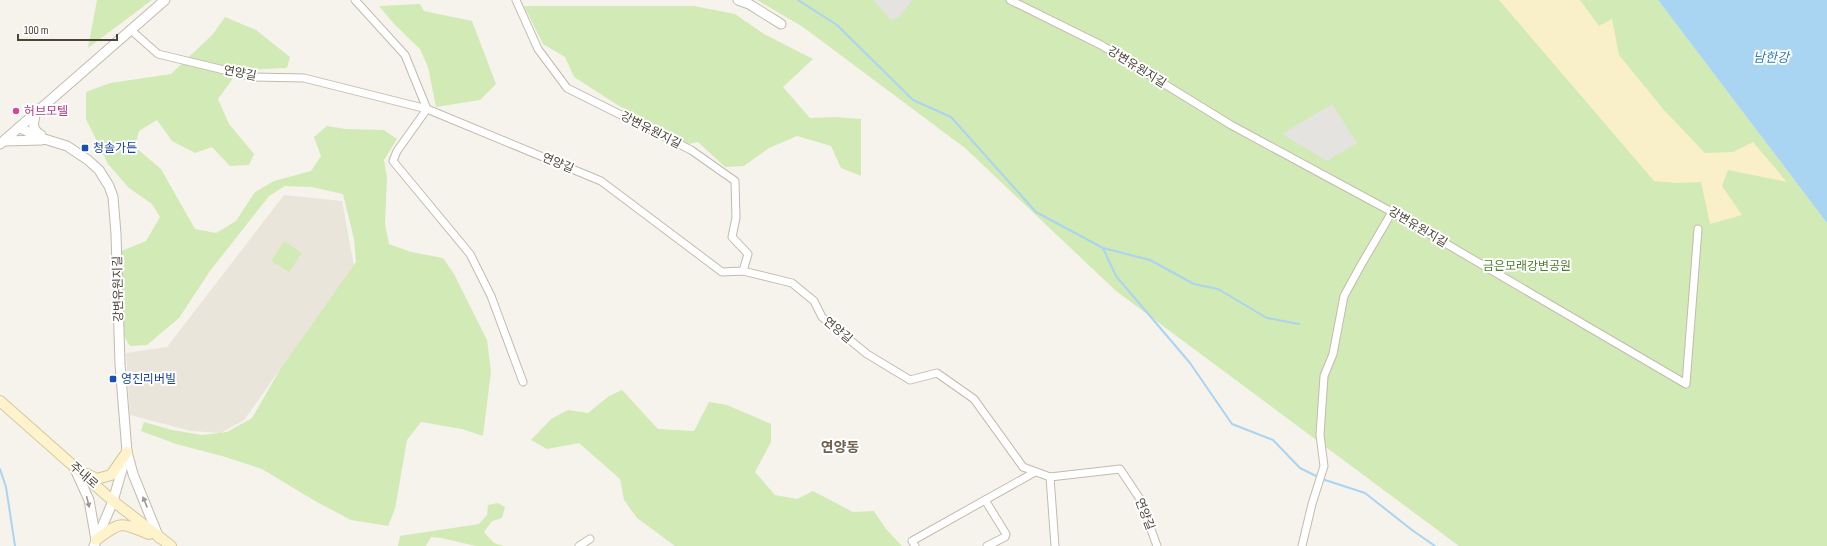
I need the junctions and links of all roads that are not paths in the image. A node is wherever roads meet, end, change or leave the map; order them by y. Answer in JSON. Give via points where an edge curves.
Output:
{"nodes":[{"id":1,"x":165,"y":0,"type":"edge"},
{"id":2,"x":355,"y":0,"type":"edge"},
{"id":3,"x":516,"y":0,"type":"edge"},
{"id":4,"x":738,"y":0,"type":"edge"},
{"id":5,"x":1010,"y":0,"type":"edge"},
{"id":6,"x":781,"y":24,"type":"dead end"},
{"id":7,"x":132,"y":31,"type":"junction"},
{"id":8,"x":427,"y":109,"type":"junction"},
{"id":9,"x":36,"y":110,"type":"junction"},
{"id":10,"x":19,"y":127,"type":"junction"},
{"id":11,"x":50,"y":140,"type":"junction"},
{"id":12,"x":2,"y":142,"type":"edge"},
{"id":13,"x":1392,"y":212,"type":"junction"},
{"id":14,"x":1698,"y":229,"type":"dead end"},
{"id":15,"x":743,"y":272,"type":"junction"},
{"id":16,"x":523,"y":382,"type":"dead end"},
{"id":17,"x":0,"y":401,"type":"edge"},
{"id":18,"x":127,"y":452,"type":"junction"},
{"id":19,"x":73,"y":466,"type":"junction"},
{"id":20,"x":1035,"y":472,"type":"junction"},
{"id":21,"x":1050,"y":477,"type":"junction"},
{"id":22,"x":985,"y":500,"type":"junction"},
{"id":23,"x":113,"y":501,"type":"junction"},
{"id":24,"x":159,"y":538,"type":"junction"},
{"id":25,"x":590,"y":539,"type":"dead end"},
{"id":26,"x":95,"y":543,"type":"edge"},
{"id":27,"x":171,"y":546,"type":"edge"},
{"id":28,"x":579,"y":546,"type":"edge"},
{"id":29,"x":915,"y":546,"type":"edge"},
{"id":30,"x":986,"y":546,"type":"edge"},
{"id":31,"x":1055,"y":546,"type":"edge"},
{"id":32,"x":1157,"y":546,"type":"edge"},
{"id":33,"x":1302,"y":546,"type":"edge"}],
"edges":[{"from":1,"to":7,"type":"street"},
{"from":2,"to":8,"type":"street","via":[[405,56]]},
{"from":3,"to":15,"type":"street","name":"강변유원지길","via":[[538,49],[567,88],[691,150],[735,182],[736,218],[732,237],[748,254]]},
{"from":4,"to":6,"type":"street","via":[[750,4]]},
{"from":5,"to":13,"type":"street","name":"강변유원지길","via":[[1102,45],[1231,124]]},
{"from":7,"to":8,"type":"street","name":"연양길","via":[[158,54],[253,77],[304,78]]},
{"from":7,"to":9,"type":"street"},
{"from":8,"to":15,"type":"street","name":"연양길","via":[[601,181],[722,272]]},
{"from":8,"to":16,"type":"street","via":[[397,151],[393,161],[470,254],[491,296]]},
{"from":9,"to":10,"type":"street"},
{"from":9,"to":11,"type":"street","via":[[33,126],[38,134]]},
{"from":10,"to":11,"type":"street","name":"강변유원지길"},
{"from":10,"to":12,"type":"street"},
{"from":11,"to":12,"type":"street"},
{"from":11,"to":18,"type":"street","name":"강변유원지길","via":[[67,146],[88,160],[98,170],[113,196],[120,364]]},
{"from":13,"to":14,"type":"street","name":"강변유원지길","via":[[1686,384]]},
{"from":13,"to":33,"type":"street","via":[[1344,296],[1333,354],[1324,376],[1320,435],[1324,466]]},
{"from":15,"to":20,"type":"street","name":"연양길","via":[[792,283],[814,301],[822,317],[867,354],[910,380],[937,373],[974,399],[1023,467]]},
{"from":17,"to":19,"type":"main road","name":"주내로"},
{"from":18,"to":19,"type":"main road","via":[[111,475],[97,479]]},
{"from":18,"to":23,"type":"street","name":"강변유원지길"},
{"from":24,"to":18,"type":"street","one_way":true,"via":[[133,474]]},
{"from":19,"to":23,"type":"main road","name":"주내로"},
{"from":19,"to":26,"type":"street","one_way":true,"via":[[89,500]]},
{"from":20,"to":21,"type":"street","name":"연양길"},
{"from":20,"to":22,"type":"street"},
{"from":21,"to":31,"type":"street"},
{"from":21,"to":32,"type":"street","name":"연양길","via":[[1120,469],[1140,498]]},
{"from":22,"to":29,"type":"street","via":[[912,541]]},
{"from":22,"to":30,"type":"street","via":[[1006,534],[1005,537]]},
{"from":23,"to":24,"type":"main road","name":"주내로"},
{"from":23,"to":26,"type":"street","name":"강변유원지길"},
{"from":24,"to":26,"type":"main road","via":[[126,525],[114,526]]},
{"from":24,"to":27,"type":"main road","name":"주내로"},
{"from":25,"to":28,"type":"street"}]}
